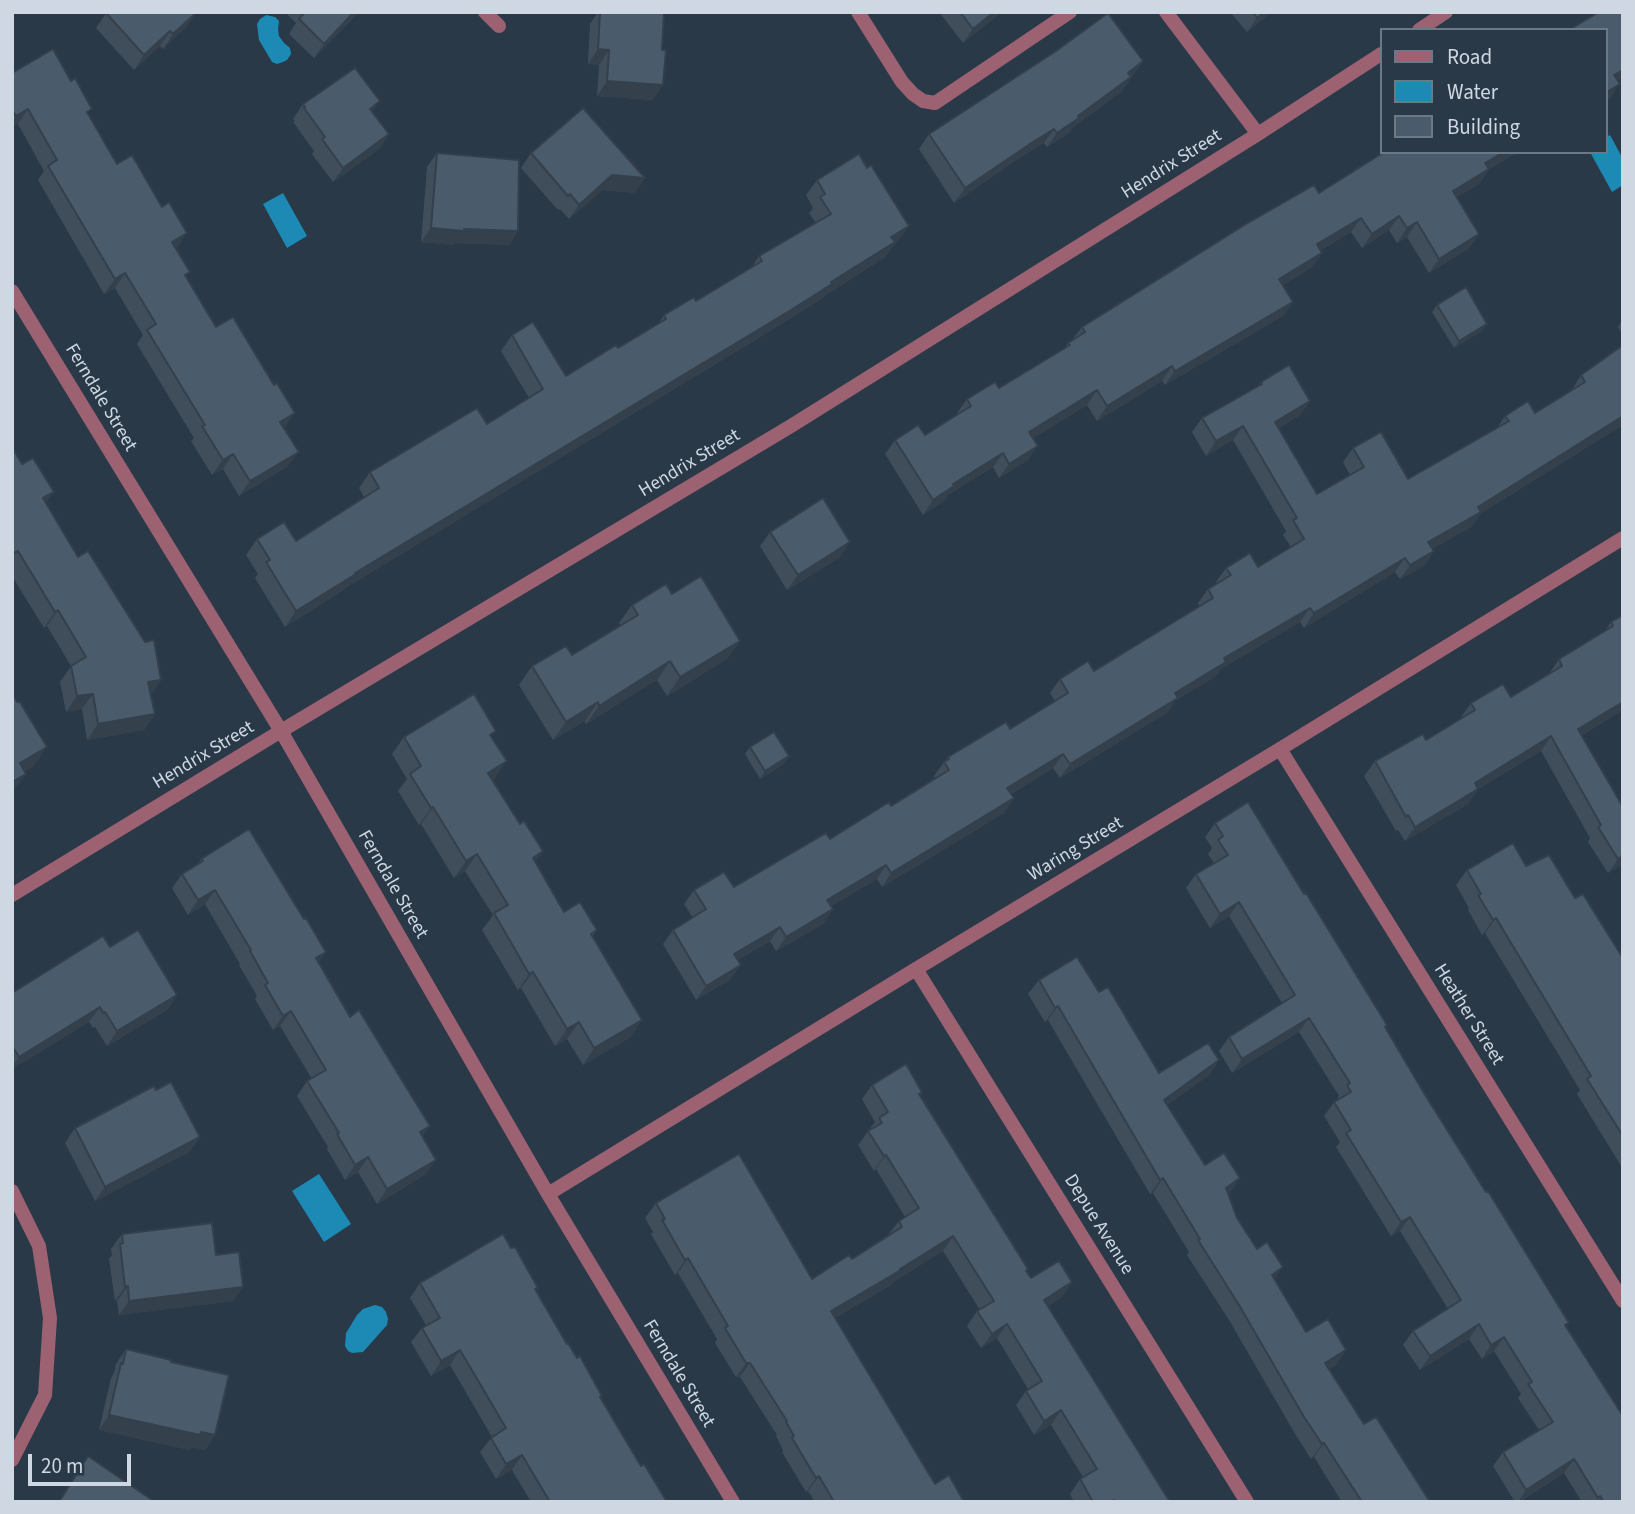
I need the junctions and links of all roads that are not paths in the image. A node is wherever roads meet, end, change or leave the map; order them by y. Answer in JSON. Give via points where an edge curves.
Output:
{"nodes":[{"id":1,"x":485,"y":12,"type":"edge"},
{"id":2,"x":858,"y":12,"type":"edge"},
{"id":3,"x":1070,"y":12,"type":"edge"},
{"id":4,"x":1166,"y":12,"type":"edge"},
{"id":5,"x":1446,"y":12,"type":"edge"},
{"id":6,"x":499,"y":26,"type":"dead end"},
{"id":7,"x":1422,"y":28,"type":"edge"},
{"id":8,"x":1380,"y":55,"type":"edge"},
{"id":9,"x":1258,"y":134,"type":"junction"},
{"id":10,"x":12,"y":291,"type":"edge"},
{"id":11,"x":1623,"y":538,"type":"edge"},
{"id":12,"x":281,"y":731,"type":"junction"},
{"id":13,"x":1280,"y":749,"type":"junction"},
{"id":14,"x":12,"y":895,"type":"edge"},
{"id":15,"x":916,"y":969,"type":"junction"},
{"id":16,"x":12,"y":1191,"type":"edge"},
{"id":17,"x":548,"y":1194,"type":"junction"},
{"id":18,"x":1623,"y":1301,"type":"edge"},
{"id":19,"x":12,"y":1460,"type":"edge"},
{"id":20,"x":733,"y":1502,"type":"edge"},
{"id":21,"x":1247,"y":1502,"type":"edge"}],
"edges":[{"from":1,"to":6,"type":"street"},
{"from":2,"to":3,"type":"street","via":[[902,82],[923,101],[935,103]]},
{"from":4,"to":9,"type":"street"},
{"from":5,"to":7,"type":"street"},
{"from":8,"to":9,"type":"street","name":"Hendrix Street"},
{"from":9,"to":12,"type":"street","name":"Hendrix Street","via":[[791,426]]},
{"from":10,"to":12,"type":"street","name":"Ferndale Street"},
{"from":11,"to":13,"type":"street","name":"Waring Street"},
{"from":12,"to":14,"type":"street","name":"Hendrix Street"},
{"from":12,"to":17,"type":"street","name":"Ferndale Street"},
{"from":13,"to":15,"type":"street","name":"Waring Street"},
{"from":13,"to":18,"type":"street","name":"Heather Street"},
{"from":15,"to":17,"type":"street","name":"Waring Street"},
{"from":15,"to":21,"type":"street","name":"Depue Avenue"},
{"from":16,"to":19,"type":"street","via":[[39,1246],[50,1318],[45,1395]]},
{"from":17,"to":20,"type":"street","name":"Ferndale Street"}]}
